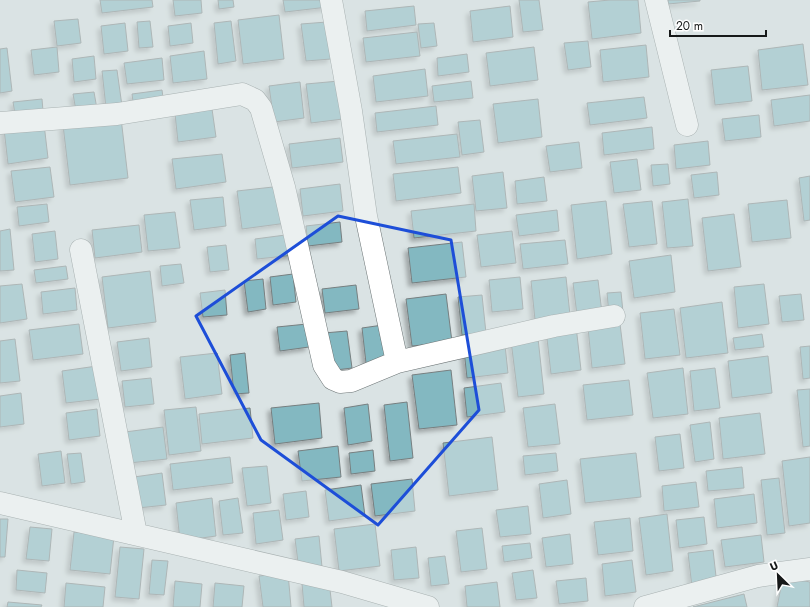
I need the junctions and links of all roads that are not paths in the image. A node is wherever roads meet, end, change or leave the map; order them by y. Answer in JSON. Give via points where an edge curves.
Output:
{"nodes":[{"id":1,"x":331,"y":0,"type":"edge"},
{"id":2,"x":656,"y":0,"type":"edge"},
{"id":3,"x":0,"y":122,"type":"edge"},
{"id":4,"x":687,"y":125,"type":"dead end"},
{"id":5,"x":81,"y":250,"type":"dead end"},
{"id":6,"x":614,"y":316,"type":"dead end"},
{"id":7,"x":397,"y":362,"type":"junction"},
{"id":8,"x":0,"y":503,"type":"edge"},
{"id":9,"x":136,"y":534,"type":"junction"},
{"id":10,"x":810,"y":569,"type":"edge"},
{"id":11,"x":428,"y":607,"type":"edge"},
{"id":12,"x":645,"y":607,"type":"edge"}],
"edges":[{"from":1,"to":7,"type":"street","via":[[366,216]]},
{"from":2,"to":4,"type":"street"},
{"from":3,"to":7,"type":"street","via":[[117,114],[242,94],[254,100],[261,108],[284,187],[324,365],[328,373],[332,379],[340,382],[351,381]]},
{"from":5,"to":9,"type":"street"},
{"from":6,"to":7,"type":"street","via":[[554,326]]},
{"from":8,"to":9,"type":"street"},
{"from":9,"to":11,"type":"street","via":[[342,582]]},
{"from":10,"to":12,"type":"street","via":[[758,576]]}]}
